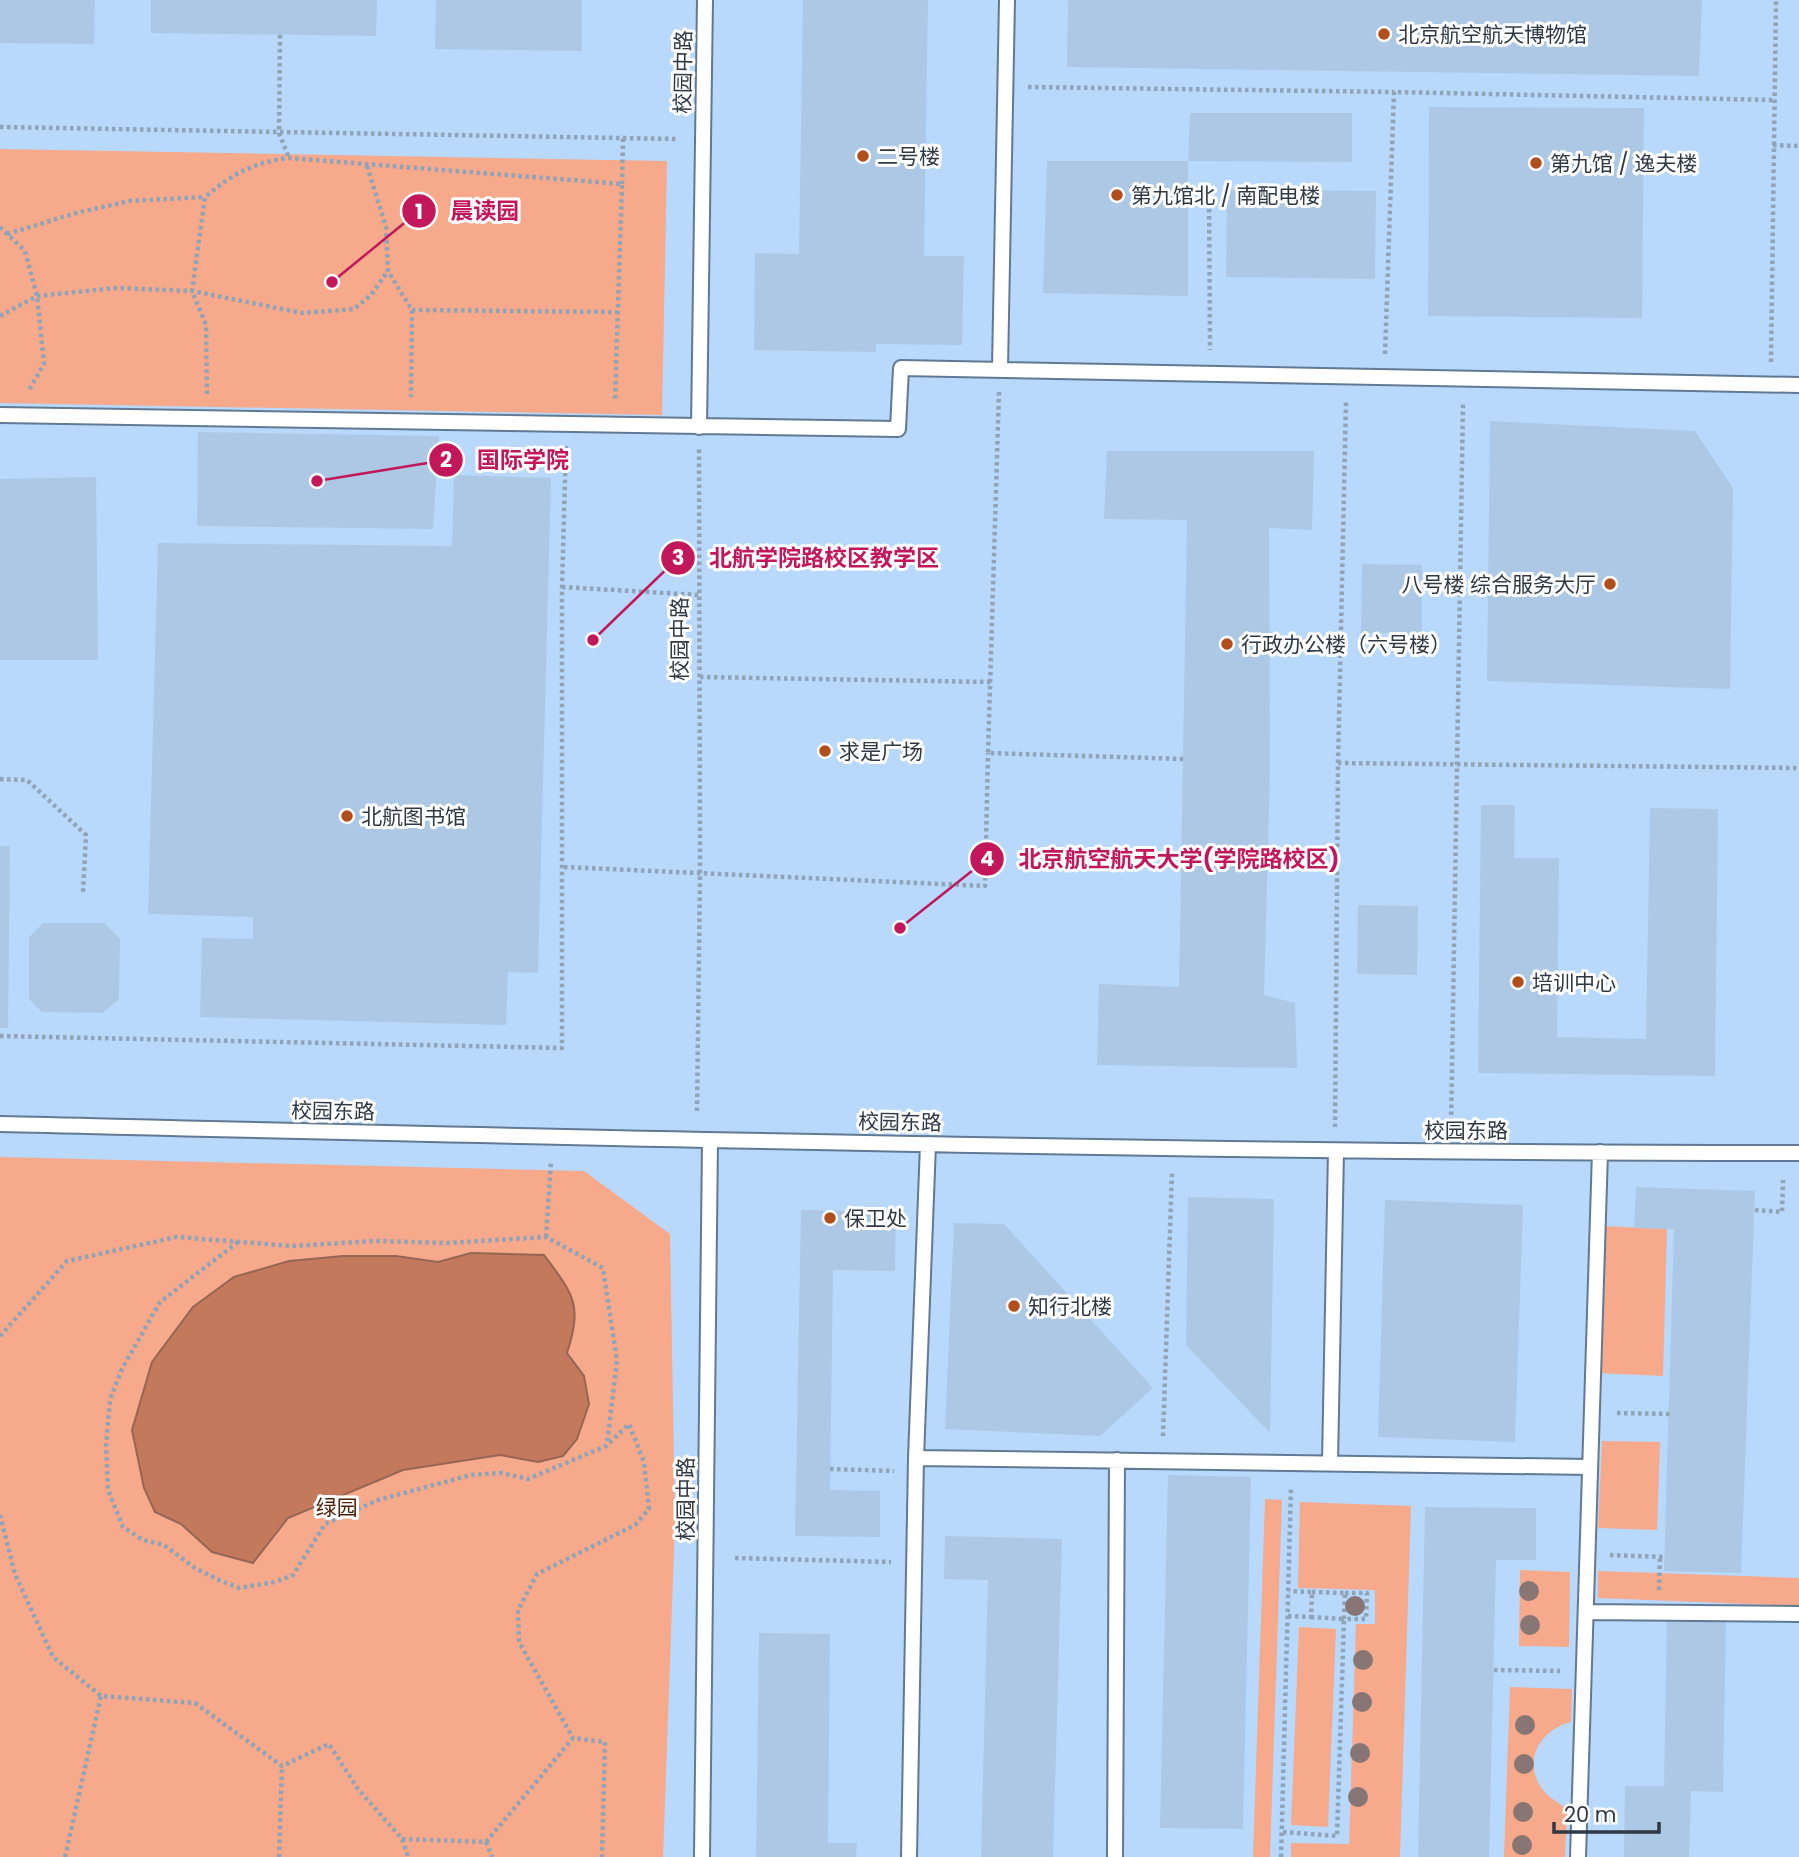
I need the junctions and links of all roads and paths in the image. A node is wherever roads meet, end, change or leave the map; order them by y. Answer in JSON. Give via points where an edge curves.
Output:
{"nodes":[{"id":1,"x":705,"y":0,"type":"edge"},
{"id":2,"x":1007,"y":0,"type":"edge"},
{"id":3,"x":1776,"y":0,"type":"edge"},
{"id":4,"x":280,"y":35,"type":"dead end"},
{"id":5,"x":1006,"y":87,"type":"junction"},
{"id":6,"x":1394,"y":92,"type":"junction"},
{"id":7,"x":1774,"y":100,"type":"junction"},
{"id":8,"x":0,"y":127,"type":"edge"},
{"id":9,"x":279,"y":133,"type":"junction"},
{"id":10,"x":623,"y":138,"type":"junction"},
{"id":11,"x":702,"y":140,"type":"junction"},
{"id":12,"x":1773,"y":145,"type":"junction"},
{"id":13,"x":1799,"y":146,"type":"edge"},
{"id":14,"x":289,"y":158,"type":"junction"},
{"id":15,"x":367,"y":166,"type":"junction"},
{"id":16,"x":622,"y":184,"type":"junction"},
{"id":17,"x":1209,"y":188,"type":"dead end"},
{"id":18,"x":205,"y":197,"type":"junction"},
{"id":19,"x":0,"y":227,"type":"edge"},
{"id":20,"x":7,"y":234,"type":"junction"},
{"id":21,"x":388,"y":271,"type":"junction"},
{"id":22,"x":192,"y":291,"type":"junction"},
{"id":23,"x":37,"y":296,"type":"junction"},
{"id":24,"x":412,"y":310,"type":"junction"},
{"id":25,"x":617,"y":312,"type":"junction"},
{"id":26,"x":0,"y":316,"type":"edge"},
{"id":27,"x":1000,"y":368,"type":"junction"},
{"id":28,"x":1210,"y":372,"type":"junction"},
{"id":29,"x":1346,"y":375,"type":"junction"},
{"id":30,"x":1384,"y":376,"type":"junction"},
{"id":31,"x":1464,"y":377,"type":"junction"},
{"id":32,"x":1770,"y":384,"type":"junction"},
{"id":33,"x":1799,"y":384,"type":"edge"},
{"id":34,"x":7,"y":415,"type":"edge"},
{"id":35,"x":206,"y":418,"type":"junction"},
{"id":36,"x":411,"y":421,"type":"junction"},
{"id":37,"x":567,"y":424,"type":"junction"},
{"id":38,"x":615,"y":425,"type":"junction"},
{"id":39,"x":699,"y":427,"type":"junction"},
{"id":40,"x":562,"y":587,"type":"junction"},
{"id":41,"x":700,"y":594,"type":"junction"},
{"id":42,"x":700,"y":677,"type":"junction"},
{"id":43,"x":991,"y":682,"type":"junction"},
{"id":44,"x":988,"y":753,"type":"junction"},
{"id":45,"x":1183,"y":759,"type":"dead end"},
{"id":46,"x":1457,"y":762,"type":"junction"},
{"id":47,"x":1338,"y":763,"type":"junction"},
{"id":48,"x":1799,"y":768,"type":"edge"},
{"id":49,"x":0,"y":779,"type":"edge"},
{"id":50,"x":564,"y":867,"type":"junction"},
{"id":51,"x":700,"y":873,"type":"junction"},
{"id":52,"x":83,"y":892,"type":"dead end"},
{"id":53,"x":0,"y":1036,"type":"edge"},
{"id":54,"x":697,"y":1111,"type":"dead end"},
{"id":55,"x":0,"y":1125,"type":"edge"},
{"id":56,"x":710,"y":1141,"type":"junction"},
{"id":57,"x":928,"y":1144,"type":"junction"},
{"id":58,"x":1451,"y":1150,"type":"junction"},
{"id":59,"x":1336,"y":1151,"type":"junction"},
{"id":60,"x":1600,"y":1152,"type":"junction"},
{"id":61,"x":1799,"y":1153,"type":"edge"},
{"id":62,"x":551,"y":1158,"type":"dead end"},
{"id":63,"x":1172,"y":1168,"type":"dead end"},
{"id":64,"x":1783,"y":1180,"type":"dead end"},
{"id":65,"x":1755,"y":1210,"type":"dead end"},
{"id":66,"x":546,"y":1237,"type":"junction"},
{"id":67,"x":237,"y":1242,"type":"junction"},
{"id":68,"x":0,"y":1336,"type":"edge"},
{"id":69,"x":1591,"y":1413,"type":"junction"},
{"id":70,"x":1671,"y":1415,"type":"dead end"},
{"id":71,"x":606,"y":1446,"type":"junction"},
{"id":72,"x":1117,"y":1460,"type":"junction"},
{"id":73,"x":1162,"y":1461,"type":"junction"},
{"id":74,"x":1291,"y":1462,"type":"junction"},
{"id":75,"x":1330,"y":1463,"type":"junction"},
{"id":76,"x":916,"y":1465,"type":"junction"},
{"id":77,"x":1590,"y":1467,"type":"junction"},
{"id":78,"x":831,"y":1469,"type":"dead end"},
{"id":79,"x":0,"y":1515,"type":"edge"},
{"id":80,"x":1587,"y":1554,"type":"junction"},
{"id":81,"x":735,"y":1558,"type":"dead end"},
{"id":82,"x":914,"y":1563,"type":"junction"},
{"id":83,"x":1289,"y":1591,"type":"junction"},
{"id":84,"x":1312,"y":1591,"type":"junction"},
{"id":85,"x":1345,"y":1593,"type":"junction"},
{"id":86,"x":1586,"y":1612,"type":"junction"},
{"id":87,"x":1658,"y":1612,"type":"junction"},
{"id":88,"x":1799,"y":1614,"type":"edge"},
{"id":89,"x":1288,"y":1616,"type":"junction"},
{"id":90,"x":1311,"y":1617,"type":"junction"},
{"id":91,"x":1344,"y":1619,"type":"junction"},
{"id":92,"x":1494,"y":1670,"type":"dead end"},
{"id":93,"x":1583,"y":1671,"type":"junction"},
{"id":94,"x":100,"y":1696,"type":"junction"},
{"id":95,"x":573,"y":1738,"type":"junction"},
{"id":96,"x":282,"y":1766,"type":"junction"},
{"id":97,"x":1283,"y":1832,"type":"junction"},
{"id":98,"x":402,"y":1839,"type":"junction"},
{"id":99,"x":486,"y":1842,"type":"junction"},
{"id":100,"x":65,"y":1857,"type":"edge"},
{"id":101,"x":279,"y":1857,"type":"edge"},
{"id":102,"x":408,"y":1857,"type":"edge"},
{"id":103,"x":492,"y":1857,"type":"edge"},
{"id":104,"x":602,"y":1857,"type":"edge"},
{"id":105,"x":702,"y":1857,"type":"edge"},
{"id":106,"x":909,"y":1857,"type":"edge"},
{"id":107,"x":1115,"y":1857,"type":"edge"},
{"id":108,"x":1281,"y":1857,"type":"edge"},
{"id":109,"x":1578,"y":1857,"type":"edge"}],
"edges":[{"from":1,"to":11,"type":"lane","name":"校园中路"},
{"from":2,"to":5,"type":"lane"},
{"from":3,"to":7,"type":"path"},
{"from":4,"to":9,"type":"path"},
{"from":5,"to":6,"type":"path"},
{"from":5,"to":27,"type":"lane"},
{"from":6,"to":7,"type":"path"},
{"from":6,"to":30,"type":"path"},
{"from":7,"to":12,"type":"path"},
{"from":8,"to":9,"type":"path"},
{"from":9,"to":10,"type":"path"},
{"from":9,"to":14,"type":"path"},
{"from":10,"to":11,"type":"path"},
{"from":10,"to":16,"type":"path"},
{"from":11,"to":39,"type":"lane","name":"校园中路"},
{"from":12,"to":13,"type":"path"},
{"from":12,"to":32,"type":"path"},
{"from":14,"to":15,"type":"path"},
{"from":14,"to":18,"type":"path","via":[[261,161]]},
{"from":15,"to":16,"type":"path"},
{"from":15,"to":21,"type":"path","via":[[386,227]]},
{"from":16,"to":25,"type":"path"},
{"from":17,"to":28,"type":"path"},
{"from":18,"to":20,"type":"path","via":[[129,201]]},
{"from":18,"to":22,"type":"path"},
{"from":19,"to":20,"type":"path"},
{"from":20,"to":23,"type":"path","via":[[25,251]]},
{"from":21,"to":22,"type":"path","via":[[354,309],[323,313]]},
{"from":21,"to":24,"type":"path"},
{"from":22,"to":23,"type":"path","via":[[116,288]]},
{"from":22,"to":35,"type":"path","via":[[209,344]]},
{"from":23,"to":26,"type":"path"},
{"from":23,"to":34,"type":"path","via":[[44,364]]},
{"from":24,"to":25,"type":"path"},
{"from":24,"to":36,"type":"path"},
{"from":25,"to":38,"type":"path"},
{"from":27,"to":28,"type":"lane"},
{"from":27,"to":39,"type":"lane","via":[[901,368],[898,429]]},
{"from":27,"to":43,"type":"path"},
{"from":28,"to":29,"type":"lane"},
{"from":29,"to":30,"type":"lane"},
{"from":29,"to":47,"type":"path"},
{"from":30,"to":31,"type":"lane"},
{"from":31,"to":32,"type":"lane"},
{"from":31,"to":46,"type":"path"},
{"from":32,"to":33,"type":"lane"},
{"from":34,"to":35,"type":"lane"},
{"from":35,"to":36,"type":"lane"},
{"from":36,"to":37,"type":"lane"},
{"from":37,"to":38,"type":"lane"},
{"from":37,"to":40,"type":"path"},
{"from":38,"to":39,"type":"lane"},
{"from":39,"to":41,"type":"path","name":"校园中路"},
{"from":40,"to":41,"type":"path"},
{"from":40,"to":50,"type":"path"},
{"from":41,"to":42,"type":"path","name":"校园中路"},
{"from":42,"to":43,"type":"path"},
{"from":42,"to":51,"type":"path","name":"校园中路"},
{"from":43,"to":44,"type":"path"},
{"from":44,"to":45,"type":"path"},
{"from":44,"to":51,"type":"path","via":[[985,886]]},
{"from":46,"to":47,"type":"path"},
{"from":46,"to":48,"type":"path"},
{"from":46,"to":58,"type":"path"},
{"from":47,"to":59,"type":"path"},
{"from":49,"to":52,"type":"path","via":[[27,780],[86,835]]},
{"from":50,"to":51,"type":"path"},
{"from":50,"to":53,"type":"path","via":[[562,1048]]},
{"from":51,"to":54,"type":"path","name":"校园中路"},
{"from":55,"to":56,"type":"lane","name":"校园东路"},
{"from":56,"to":57,"type":"lane","name":"校园东路"},
{"from":56,"to":105,"type":"lane","name":"校园中路"},
{"from":57,"to":59,"type":"lane","name":"校园东路"},
{"from":57,"to":76,"type":"lane"},
{"from":58,"to":59,"type":"lane","name":"校园东路"},
{"from":58,"to":60,"type":"lane","name":"校园东路"},
{"from":59,"to":75,"type":"lane"},
{"from":60,"to":61,"type":"lane","name":"校园东路"},
{"from":60,"to":69,"type":"lane"},
{"from":62,"to":66,"type":"path"},
{"from":63,"to":73,"type":"path"},
{"from":64,"to":65,"type":"path","via":[[1782,1212]]},
{"from":66,"to":67,"type":"path","via":[[292,1246]]},
{"from":66,"to":71,"type":"path","via":[[603,1268],[617,1361]]},
{"from":67,"to":68,"type":"path","via":[[177,1237],[67,1261]]},
{"from":67,"to":71,"type":"path","via":[[160,1302],[110,1399],[108,1490],[123,1527],[143,1540],[164,1545],[195,1568],[239,1588],[275,1582],[293,1575],[325,1524],[378,1500],[471,1475],[501,1473],[528,1479]]},
{"from":69,"to":70,"type":"path"},
{"from":69,"to":77,"type":"lane"},
{"from":71,"to":95,"type":"path","via":[[629,1424],[644,1462],[649,1509],[635,1525],[537,1574],[518,1610],[519,1643]]},
{"from":72,"to":73,"type":"lane"},
{"from":72,"to":76,"type":"lane"},
{"from":72,"to":107,"type":"lane"},
{"from":73,"to":74,"type":"lane"},
{"from":74,"to":75,"type":"lane"},
{"from":74,"to":83,"type":"path"},
{"from":75,"to":77,"type":"lane"},
{"from":76,"to":78,"type":"path"},
{"from":76,"to":82,"type":"lane"},
{"from":77,"to":80,"type":"lane"},
{"from":79,"to":94,"type":"path","via":[[15,1574],[53,1657]]},
{"from":80,"to":86,"type":"lane"},
{"from":80,"to":87,"type":"path","via":[[1662,1557]]},
{"from":81,"to":82,"type":"path"},
{"from":82,"to":106,"type":"lane"},
{"from":83,"to":84,"type":"path"},
{"from":83,"to":89,"type":"path"},
{"from":84,"to":85,"type":"path"},
{"from":84,"to":90,"type":"path"},
{"from":85,"to":91,"type":"path"},
{"from":85,"to":91,"type":"path","via":[[1367,1593],[1366,1619]]},
{"from":86,"to":87,"type":"lane"},
{"from":86,"to":93,"type":"lane"},
{"from":87,"to":88,"type":"lane"},
{"from":89,"to":90,"type":"path"},
{"from":89,"to":97,"type":"path"},
{"from":90,"to":91,"type":"path"},
{"from":91,"to":97,"type":"path","via":[[1337,1836]]},
{"from":92,"to":93,"type":"path"},
{"from":93,"to":109,"type":"lane"},
{"from":94,"to":96,"type":"path","via":[[195,1703]]},
{"from":94,"to":100,"type":"path"},
{"from":95,"to":99,"type":"path"},
{"from":95,"to":104,"type":"path","via":[[605,1742]]},
{"from":96,"to":98,"type":"path","via":[[329,1745],[358,1789]]},
{"from":96,"to":101,"type":"path"},
{"from":97,"to":108,"type":"path"},
{"from":98,"to":99,"type":"path"},
{"from":98,"to":102,"type":"path"},
{"from":99,"to":103,"type":"path"}]}
